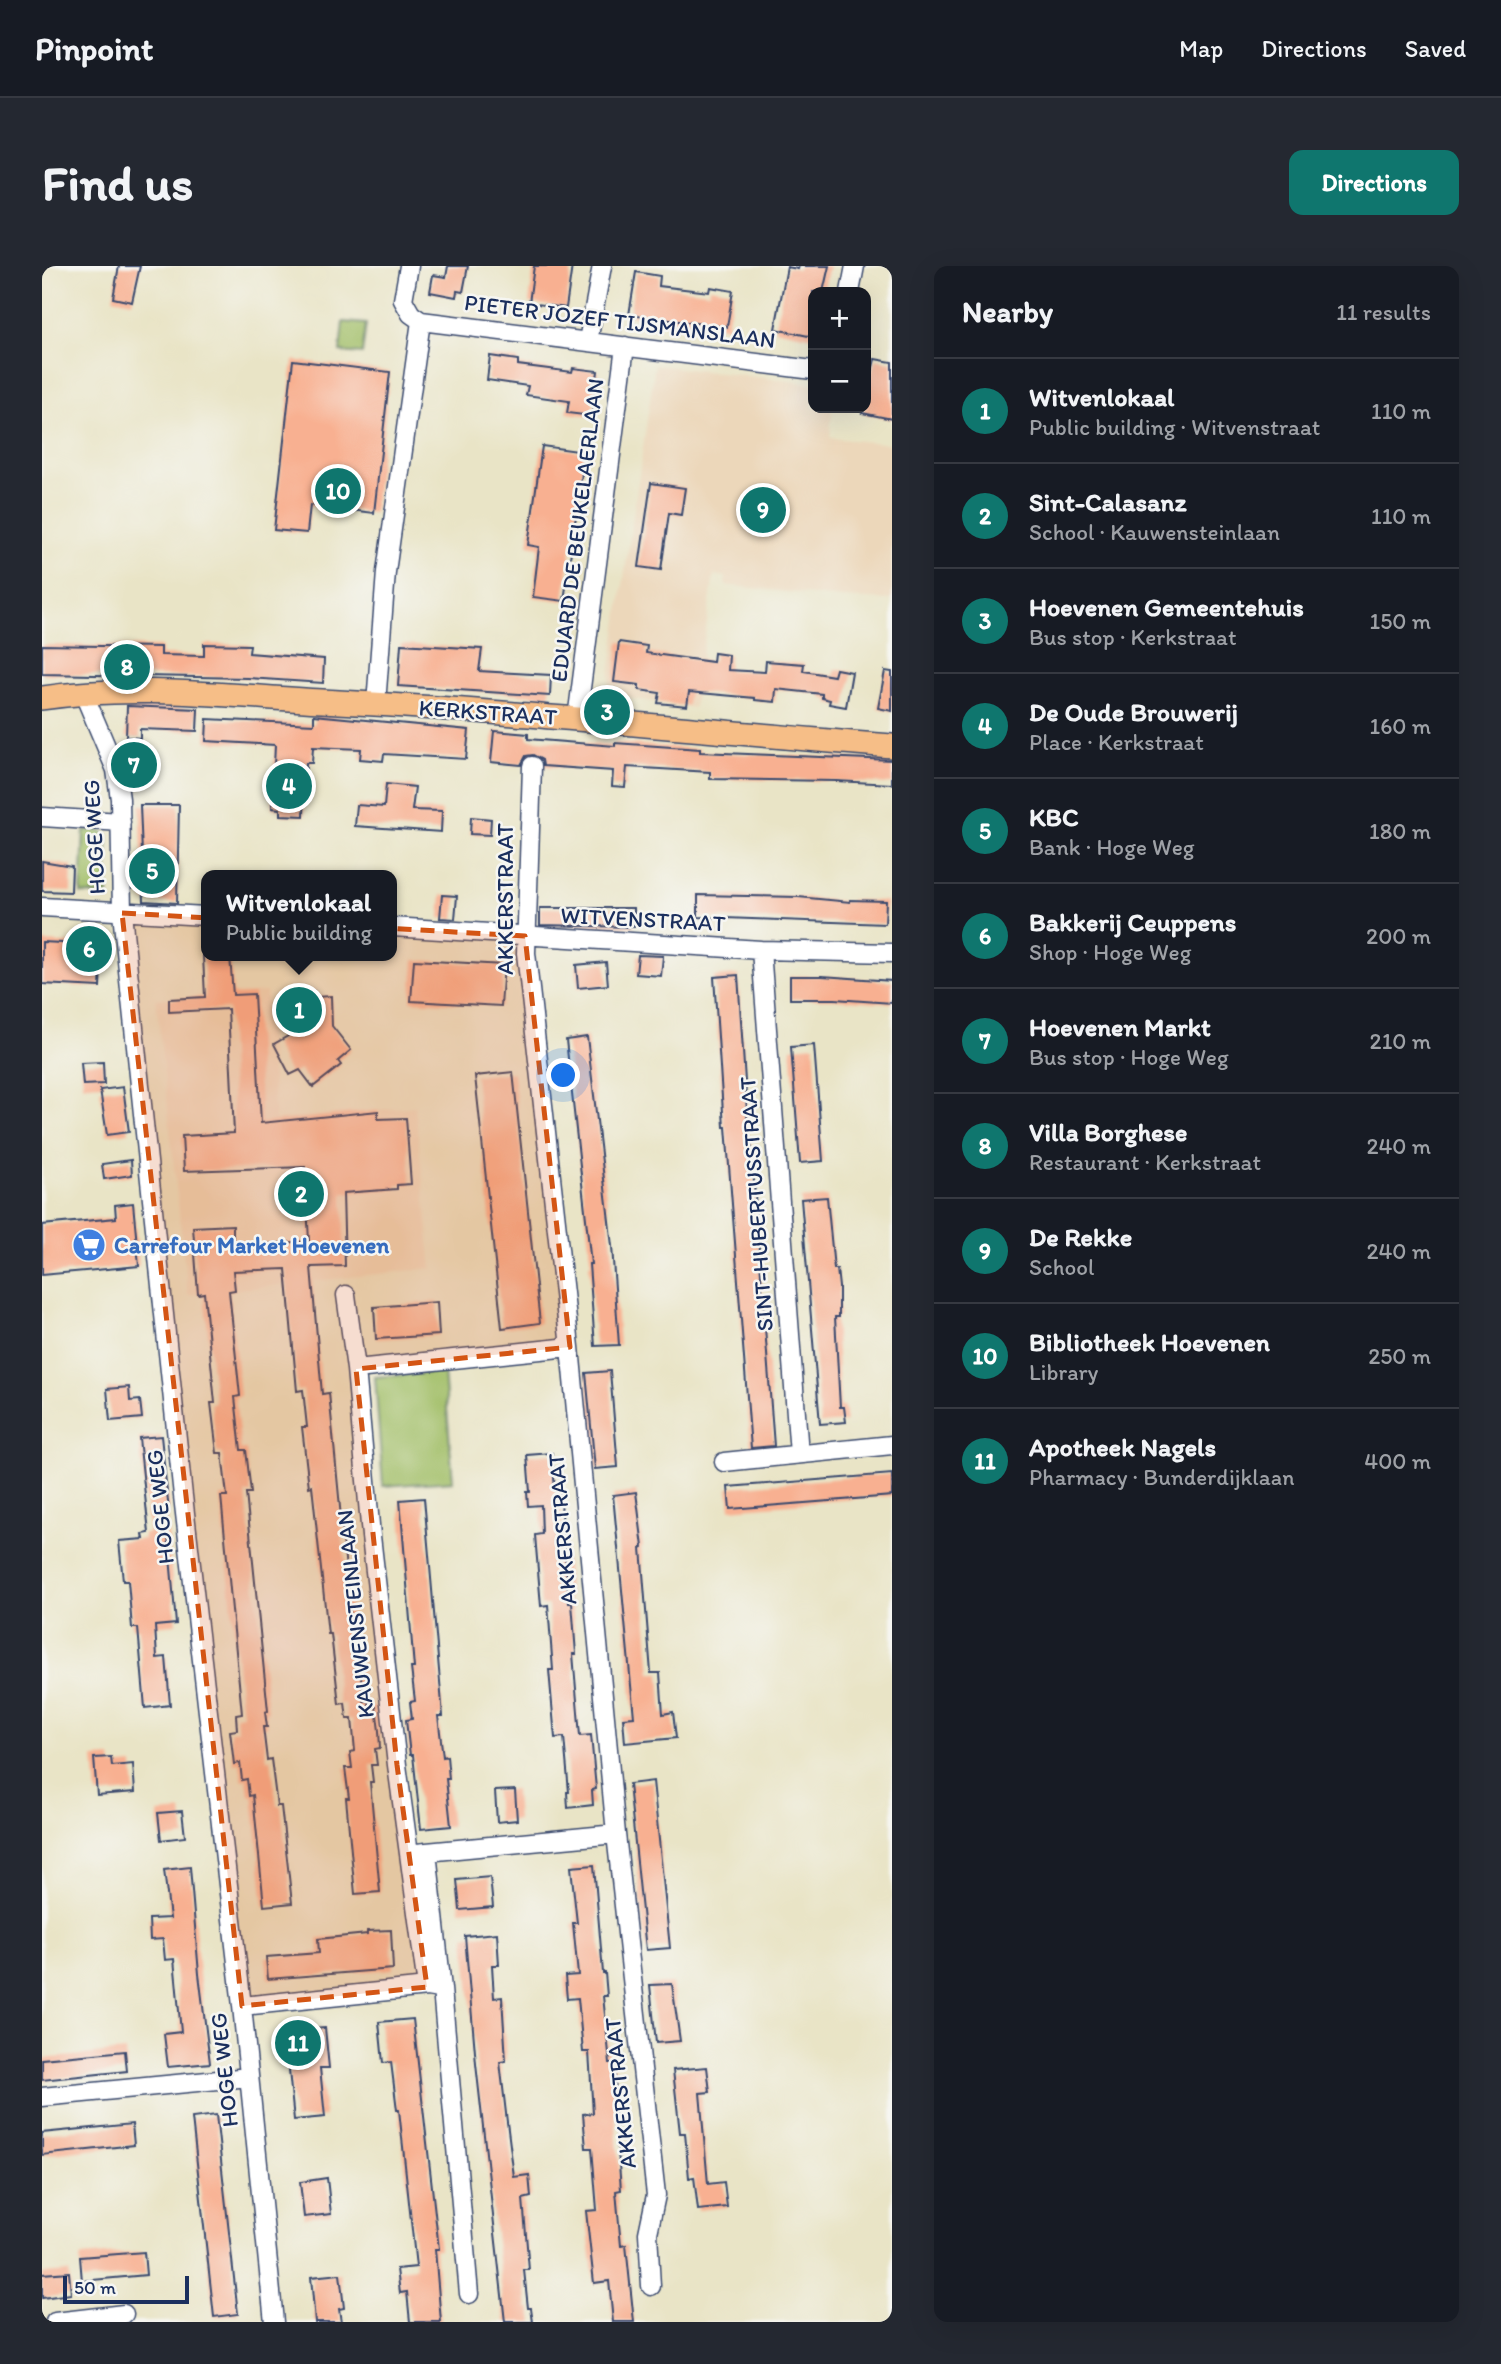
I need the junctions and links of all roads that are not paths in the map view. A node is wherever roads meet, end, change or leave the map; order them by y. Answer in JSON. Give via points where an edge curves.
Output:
{"nodes":[{"id":1,"x":409,"y":266,"type":"edge"},
{"id":2,"x":602,"y":266,"type":"edge"},
{"id":3,"x":855,"y":266,"type":"edge"},
{"id":4,"x":851,"y":287,"type":"edge"},
{"id":5,"x":421,"y":321,"type":"junction"},
{"id":6,"x":588,"y":341,"type":"junction"},
{"id":7,"x":625,"y":346,"type":"junction"},
{"id":8,"x":808,"y":369,"type":"edge"},
{"id":9,"x":83,"y":692,"type":"junction"},
{"id":10,"x":42,"y":698,"type":"edge"},
{"id":11,"x":376,"y":704,"type":"junction"},
{"id":12,"x":577,"y":719,"type":"junction"},
{"id":13,"x":892,"y":746,"type":"edge"},
{"id":14,"x":532,"y":766,"type":"dead end"},
{"id":15,"x":42,"y":817,"type":"edge"},
{"id":16,"x":121,"y":822,"type":"junction"},
{"id":17,"x":42,"y":907,"type":"edge"},
{"id":18,"x":122,"y":913,"type":"junction"},
{"id":19,"x":201,"y":916,"type":"edge"},
{"id":20,"x":397,"y":927,"type":"edge"},
{"id":21,"x":525,"y":936,"type":"junction"},
{"id":22,"x":761,"y":950,"type":"junction"},
{"id":23,"x":892,"y":953,"type":"edge"},
{"id":24,"x":346,"y":1295,"type":"dead end"},
{"id":25,"x":570,"y":1346,"type":"junction"},
{"id":26,"x":356,"y":1369,"type":"junction"},
{"id":27,"x":892,"y":1445,"type":"edge"},
{"id":28,"x":799,"y":1454,"type":"junction"},
{"id":29,"x":724,"y":1462,"type":"dead end"},
{"id":30,"x":615,"y":1834,"type":"junction"},
{"id":31,"x":418,"y":1853,"type":"junction"},
{"id":32,"x":435,"y":1988,"type":"junction"},
{"id":33,"x":242,"y":2006,"type":"junction"},
{"id":34,"x":249,"y":2077,"type":"junction"},
{"id":35,"x":42,"y":2097,"type":"edge"},
{"id":36,"x":651,"y":2286,"type":"dead end"},
{"id":37,"x":469,"y":2294,"type":"dead end"},
{"id":38,"x":124,"y":2314,"type":"dead end"},
{"id":39,"x":55,"y":2322,"type":"edge"},
{"id":40,"x":274,"y":2322,"type":"edge"}],
"edges":[{"from":1,"to":5,"type":"street","via":[[403,300]]},
{"from":2,"to":6,"type":"street"},
{"from":3,"to":4,"type":"street"},
{"from":5,"to":6,"type":"street","name":"PIETER JOZEF TIJSMANSLAAN"},
{"from":5,"to":11,"type":"street","via":[[386,572]]},
{"from":6,"to":7,"type":"street","name":"PIETER JOZEF TIJSMANSLAAN"},
{"from":7,"to":8,"type":"street","name":"PIETER JOZEF TIJSMANSLAAN"},
{"from":7,"to":12,"type":"street","name":"EDUARD DE BEUKELAERLAAN"},
{"from":9,"to":10,"type":"main road","name":"KERKSTRAAT"},
{"from":9,"to":11,"type":"main road","name":"KERKSTRAAT","via":[[135,690]]},
{"from":9,"to":16,"type":"street","name":"HOGE WEG","via":[[116,770]]},
{"from":11,"to":12,"type":"main road","name":"KERKSTRAAT"},
{"from":12,"to":13,"type":"main road","name":"KERKSTRAAT"},
{"from":14,"to":21,"type":"street","name":"AKKERSTRAAT"},
{"from":15,"to":16,"type":"street"},
{"from":16,"to":18,"type":"street","name":"HOGE WEG"},
{"from":17,"to":18,"type":"street"},
{"from":18,"to":19,"type":"street"},
{"from":18,"to":33,"type":"street","name":"HOGE WEG"},
{"from":20,"to":21,"type":"street","name":"WITVENSTRAAT"},
{"from":21,"to":22,"type":"street","name":"WITVENSTRAAT"},
{"from":21,"to":25,"type":"street","name":"AKKERSTRAAT"},
{"from":22,"to":23,"type":"street","name":"WITVENSTRAAT"},
{"from":22,"to":28,"type":"street","name":"SINT-HUBERTUSSTRAAT"},
{"from":24,"to":26,"type":"street","name":"KAUWENSTEINLAAN"},
{"from":25,"to":26,"type":"street"},
{"from":25,"to":30,"type":"street","name":"AKKERSTRAAT"},
{"from":26,"to":31,"type":"street","name":"KAUWENSTEINLAAN","via":[[397,1765]]},
{"from":27,"to":28,"type":"street"},
{"from":28,"to":29,"type":"street"},
{"from":30,"to":31,"type":"street"},
{"from":30,"to":36,"type":"street","name":"AKKERSTRAAT","via":[[656,2195],[648,2233]]},
{"from":31,"to":32,"type":"street","name":"KAUWENSTEINLAAN"},
{"from":32,"to":33,"type":"street"},
{"from":32,"to":37,"type":"street","name":"KAUWENSTEINLAAN"},
{"from":33,"to":34,"type":"street","name":"HOGE WEG"},
{"from":34,"to":35,"type":"street"},
{"from":34,"to":40,"type":"street","name":"HOGE WEG"},
{"from":38,"to":39,"type":"street"}]}
